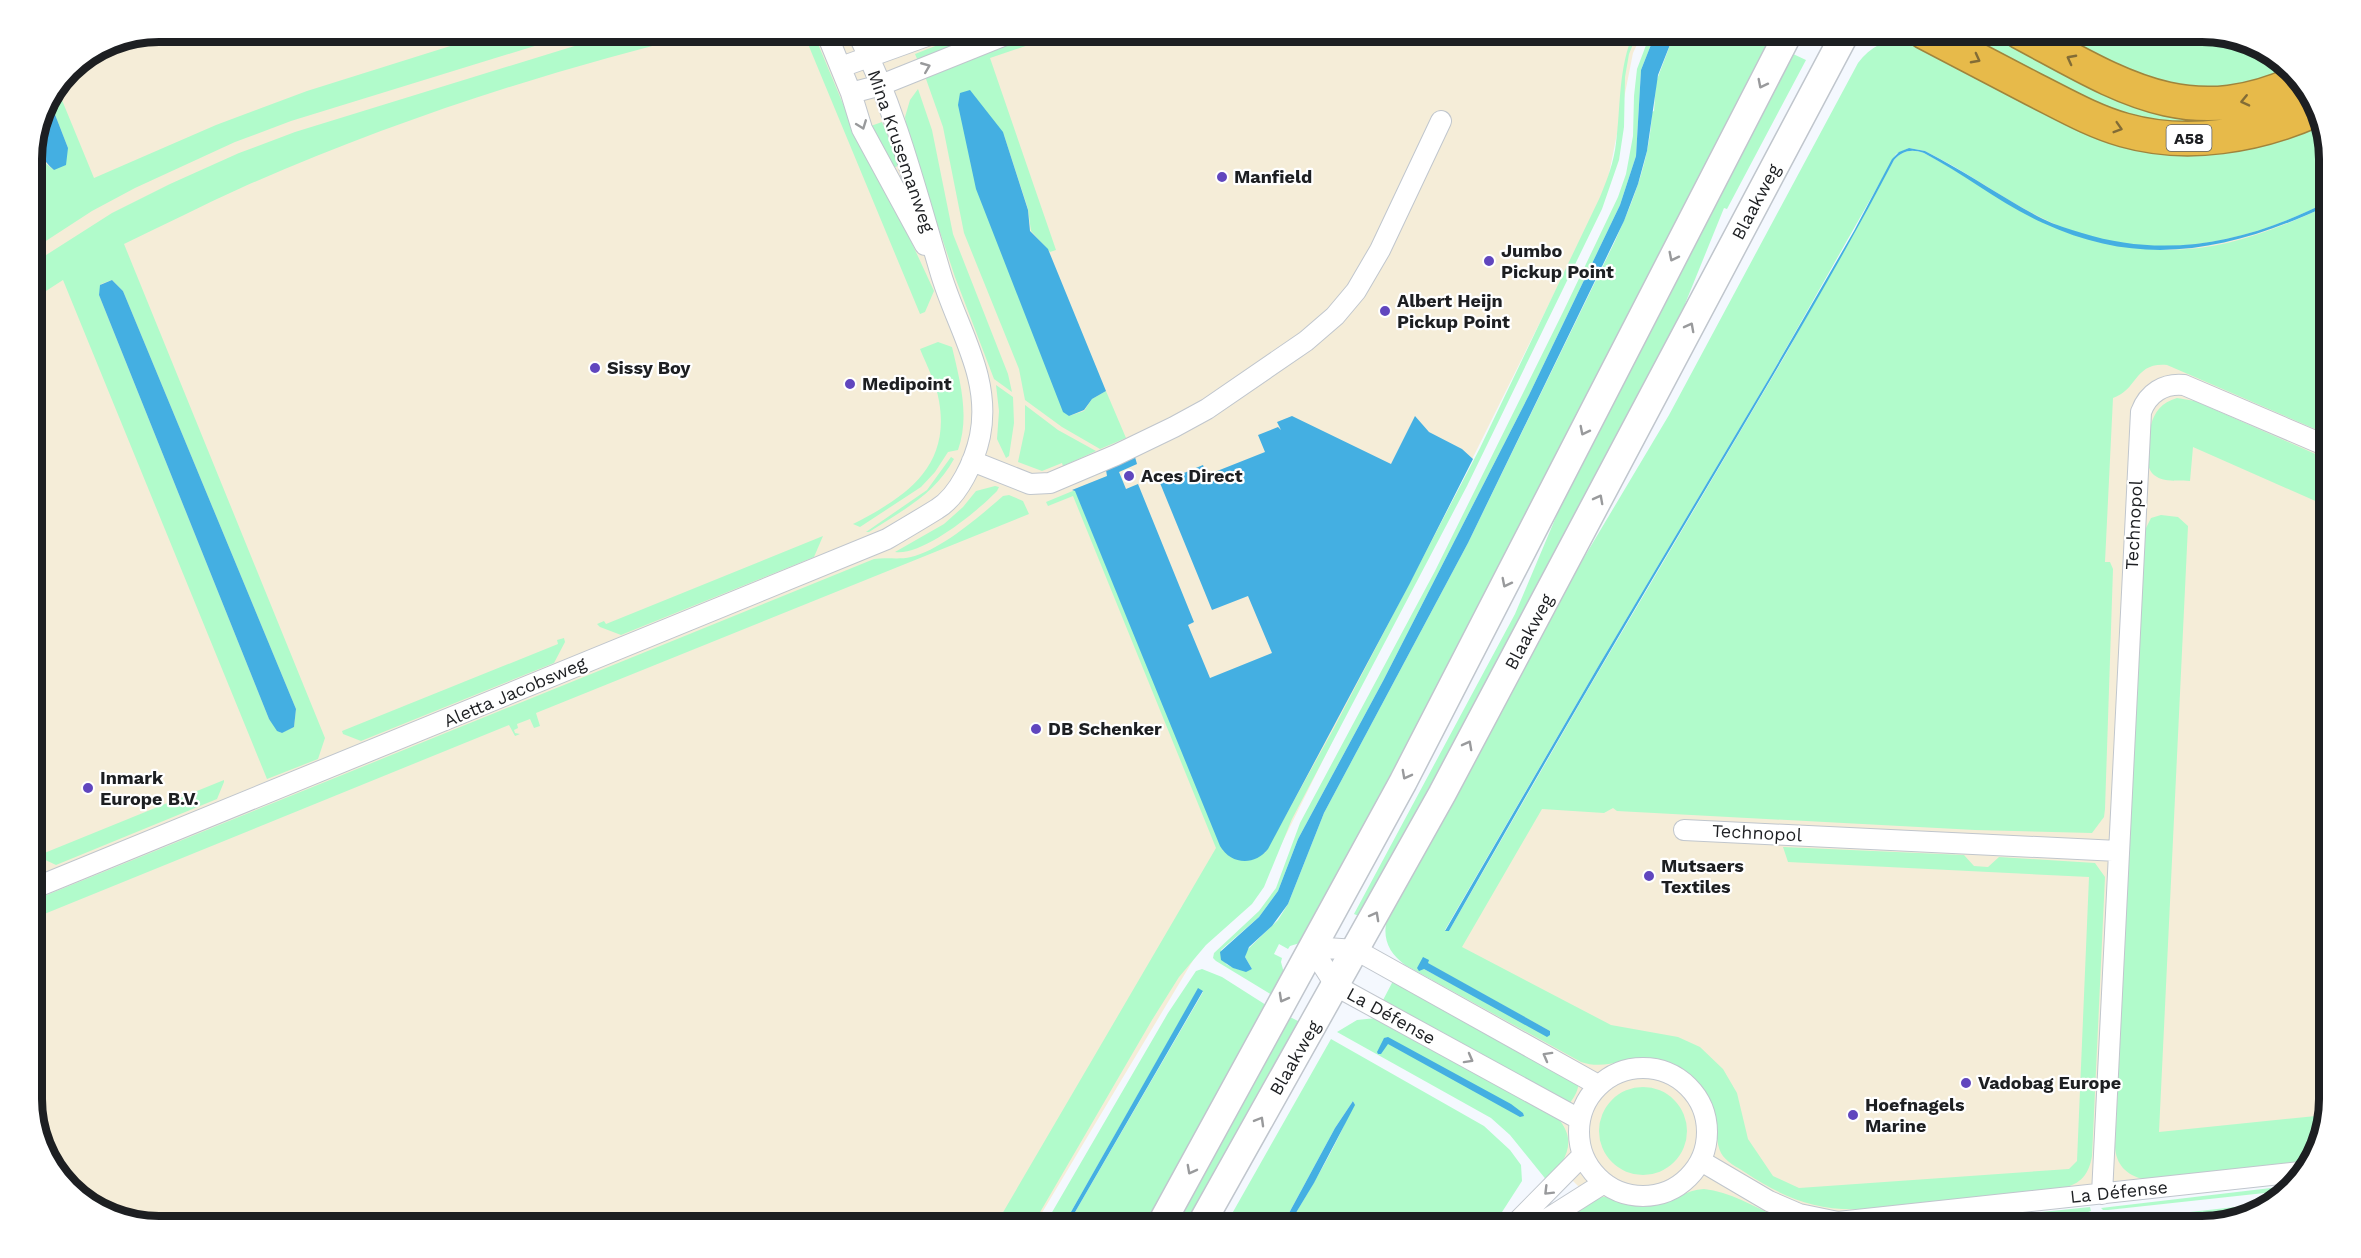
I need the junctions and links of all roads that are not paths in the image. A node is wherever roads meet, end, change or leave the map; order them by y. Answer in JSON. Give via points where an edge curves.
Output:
{"nodes":[{"id":1,"x":830,"y":42,"type":"edge"},
{"id":2,"x":861,"y":42,"type":"edge"},
{"id":3,"x":910,"y":42,"type":"edge"},
{"id":4,"x":988,"y":42,"type":"edge"},
{"id":5,"x":1784,"y":42,"type":"edge"},
{"id":6,"x":1841,"y":42,"type":"edge"},
{"id":7,"x":1943,"y":42,"type":"edge"},
{"id":8,"x":2039,"y":42,"type":"edge"},
{"id":9,"x":869,"y":57,"type":"junction"},
{"id":10,"x":841,"y":67,"type":"junction"},
{"id":11,"x":881,"y":84,"type":"junction"},
{"id":12,"x":2292,"y":84,"type":"edge"},
{"id":13,"x":851,"y":93,"type":"junction"},
{"id":14,"x":2309,"y":112,"type":"edge"},
{"id":15,"x":1441,"y":121,"type":"dead end"},
{"id":16,"x":940,"y":274,"type":"junction"},
{"id":17,"x":2319,"y":443,"type":"edge"},
{"id":18,"x":972,"y":460,"type":"junction"},
{"id":19,"x":1684,"y":830,"type":"dead end"},
{"id":20,"x":2118,"y":851,"type":"junction"},
{"id":21,"x":42,"y":885,"type":"edge"},
{"id":22,"x":1311,"y":947,"type":"junction"},
{"id":23,"x":1356,"y":950,"type":"junction"},
{"id":24,"x":1336,"y":986,"type":"junction"},
{"id":25,"x":1598,"y":1085,"type":"junction"},
{"id":26,"x":1580,"y":1119,"type":"junction"},
{"id":27,"x":1583,"y":1155,"type":"junction"},
{"id":28,"x":1701,"y":1161,"type":"junction"},
{"id":29,"x":2292,"y":1174,"type":"edge"},
{"id":30,"x":1604,"y":1183,"type":"junction"},
{"id":31,"x":2102,"y":1194,"type":"junction"},
{"id":32,"x":1166,"y":1216,"type":"edge"},
{"id":33,"x":1206,"y":1216,"type":"edge"},
{"id":34,"x":1524,"y":1216,"type":"edge"},
{"id":35,"x":1553,"y":1216,"type":"edge"},
{"id":36,"x":1809,"y":1216,"type":"edge"},
{"id":37,"x":1895,"y":1216,"type":"edge"}],
"edges":[{"from":1,"to":10,"type":"street","name":"Mina Krusemanweg"},
{"from":2,"to":9,"type":"street","name":"Mina Krusemanweg"},
{"from":3,"to":9,"type":"street"},
{"from":11,"to":4,"type":"street","one_way":true},
{"from":5,"to":22,"type":"main road","name":"Blaakweg","one_way":true,"via":[[1419,750]]},
{"from":23,"to":6,"type":"main road","name":"Blaakweg","one_way":true,"via":[[1454,773]]},
{"from":7,"to":14,"type":"highway","number":"A58","one_way":true,"via":[[2085,115],[2146,135],[2227,135],[2273,126]]},
{"from":12,"to":8,"type":"highway","number":"A58","one_way":true,"via":[[2244,102],[2181,102],[2122,86]]},
{"from":9,"to":10,"type":"street"},
{"from":9,"to":11,"type":"street","name":"Mina Krusemanweg"},
{"from":10,"to":13,"type":"street","name":"Mina Krusemanweg"},
{"from":11,"to":13,"type":"street"},
{"from":11,"to":16,"type":"street","name":"Mina Krusemanweg"},
{"from":13,"to":16,"type":"street","name":"Mina Krusemanweg","one_way":true,"via":[[862,129]]},
{"from":15,"to":18,"type":"street","via":[[1380,250],[1356,291],[1306,341],[1174,428],[1050,483],[1030,484]]},
{"from":16,"to":18,"type":"street","name":"Mina Krusemanweg","via":[[981,386],[981,429]]},
{"from":17,"to":20,"type":"street","name":"Technopol","via":[[2184,385],[2161,388],[2144,404],[2139,417]]},
{"from":18,"to":21,"type":"street","name":"Aletta Jacobsweg","via":[[957,489],[938,509],[887,539]]},
{"from":19,"to":20,"type":"street","name":"Technopol"},
{"from":20,"to":31,"type":"street","name":"Technopol"},
{"from":22,"to":23,"type":"street"},
{"from":22,"to":24,"type":"street","name":"La Défense"},
{"from":22,"to":32,"type":"main road","name":"Blaakweg","one_way":true},
{"from":23,"to":24,"type":"main road","name":"Blaakweg"},
{"from":25,"to":23,"type":"street","one_way":true},
{"from":24,"to":26,"type":"street","name":"La Défense","one_way":true},
{"from":33,"to":24,"type":"main road","name":"Blaakweg","one_way":true},
{"from":25,"to":26,"type":"street","via":[[1586,1100]]},
{"from":25,"to":28,"type":"street","via":[[1630,1068],[1657,1069],[1682,1080],[1704,1108],[1707,1144]]},
{"from":26,"to":27,"type":"street","via":[[1578,1136]]},
{"from":27,"to":30,"type":"street"},
{"from":27,"to":34,"type":"street","one_way":true},
{"from":28,"to":30,"type":"street","via":[[1687,1179],[1668,1191],[1646,1196],[1624,1194]]},
{"from":28,"to":36,"type":"street","name":"La Défense","via":[[1768,1201]]},
{"from":29,"to":31,"type":"street","name":"La Défense"},
{"from":30,"to":35,"type":"street"},
{"from":31,"to":37,"type":"street","name":"La Défense"}]}
